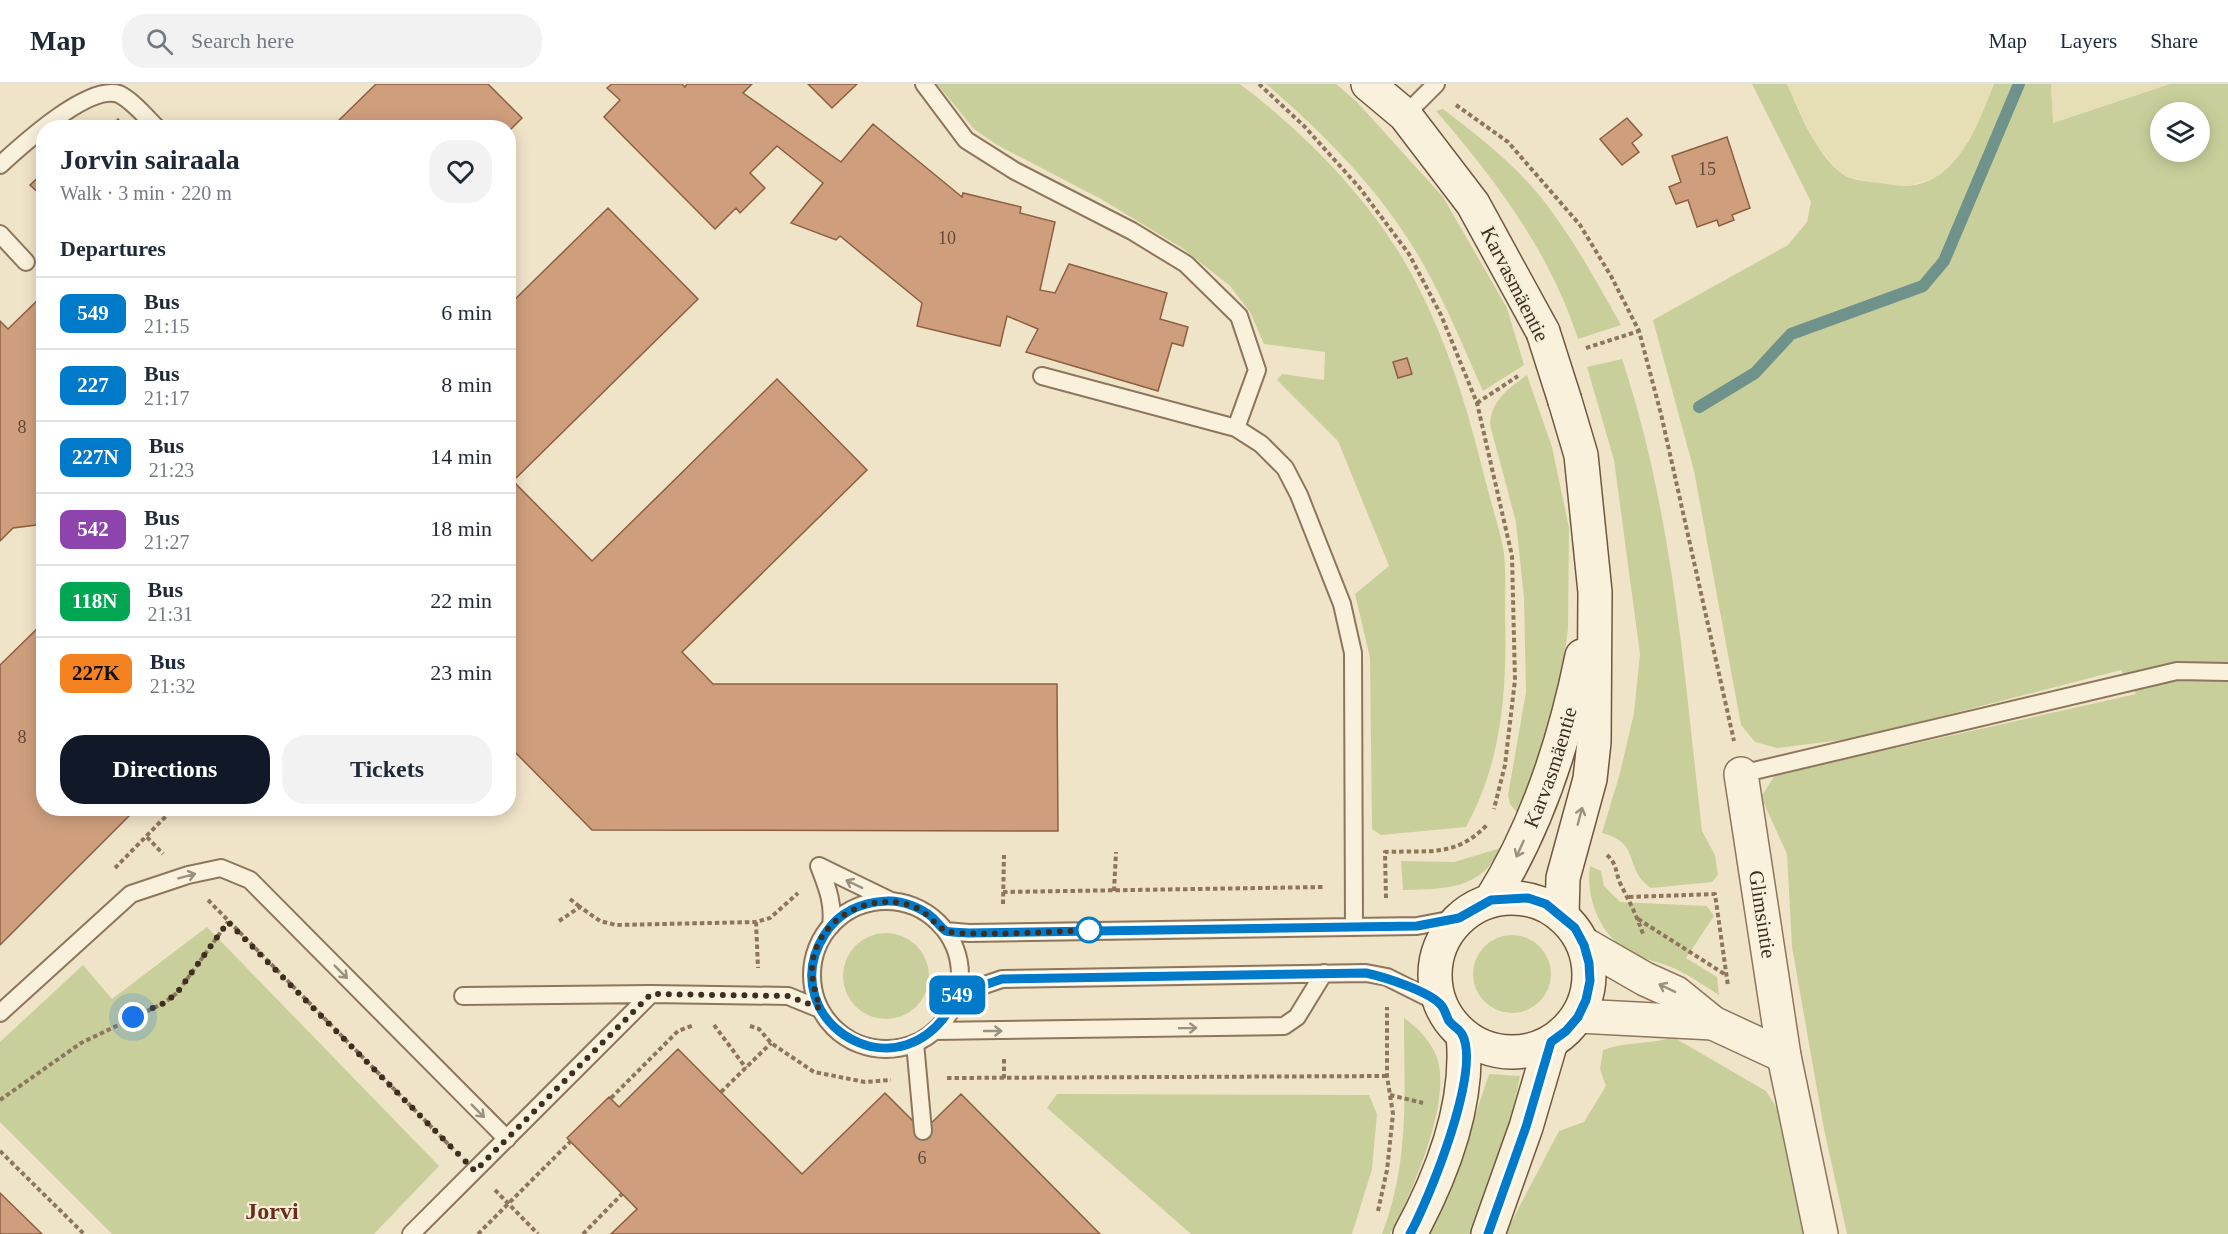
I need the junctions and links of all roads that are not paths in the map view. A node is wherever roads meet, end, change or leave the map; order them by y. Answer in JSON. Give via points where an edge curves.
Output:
{"nodes":[{"id":1,"x":924,"y":84,"type":"edge"},
{"id":2,"x":1368,"y":84,"type":"edge"},
{"id":3,"x":1434,"y":86,"type":"edge"},
{"id":4,"x":1405,"y":115,"type":"junction"},
{"id":5,"x":52,"y":120,"type":"edge"},
{"id":6,"x":148,"y":120,"type":"edge"},
{"id":7,"x":36,"y":132,"type":"edge"},
{"id":8,"x":0,"y":165,"type":"edge"},
{"id":9,"x":0,"y":234,"type":"edge"},
{"id":10,"x":26,"y":262,"type":"dead end"},
{"id":11,"x":1042,"y":376,"type":"dead end"},
{"id":12,"x":1236,"y":428,"type":"junction"},
{"id":13,"x":1595,"y":592,"type":"junction"},
{"id":14,"x":2228,"y":672,"type":"edge"},
{"id":15,"x":1741,"y":774,"type":"joint"},
{"id":16,"x":1491,"y":900,"type":"junction"},
{"id":17,"x":890,"y":901,"type":"junction"},
{"id":18,"x":1562,"y":915,"type":"junction"},
{"id":19,"x":1459,"y":918,"type":"junction"},
{"id":20,"x":1354,"y":925,"type":"junction"},
{"id":21,"x":831,"y":926,"type":"junction"},
{"id":22,"x":946,"y":931,"type":"junction"},
{"id":23,"x":1584,"y":945,"type":"junction"},
{"id":24,"x":1324,"y":973,"type":"junction"},
{"id":25,"x":651,"y":994,"type":"junction"},
{"id":26,"x":958,"y":994,"type":"junction"},
{"id":27,"x":463,"y":996,"type":"dead end"},
{"id":28,"x":1441,"y":1004,"type":"junction"},
{"id":29,"x":820,"y":1008,"type":"junction"},
{"id":30,"x":0,"y":1013,"type":"edge"},
{"id":31,"x":1578,"y":1017,"type":"junction"},
{"id":32,"x":1724,"y":1030,"type":"junction"},
{"id":33,"x":934,"y":1031,"type":"junction"},
{"id":34,"x":1463,"y":1035,"type":"junction"},
{"id":35,"x":1551,"y":1042,"type":"junction"},
{"id":36,"x":915,"y":1043,"type":"junction"},
{"id":37,"x":1784,"y":1056,"type":"junction"},
{"id":38,"x":923,"y":1131,"type":"dead end"},
{"id":39,"x":507,"y":1139,"type":"junction"},
{"id":40,"x":411,"y":1234,"type":"edge"},
{"id":41,"x":1410,"y":1234,"type":"edge"},
{"id":42,"x":1488,"y":1234,"type":"edge"},
{"id":43,"x":1821,"y":1234,"type":"edge"}],
"edges":[{"from":1,"to":12,"type":"lane","via":[[966,140],[1186,264],[1239,316],[1257,370]]},
{"from":2,"to":4,"type":"main road","name":"Karvasmäentie"},
{"from":3,"to":4,"type":"lane"},
{"from":4,"to":13,"type":"main road","name":"Karvasmäentie","bridge":true,"via":[[1473,204],[1543,332],[1581,455]]},
{"from":5,"to":6,"type":"lane","via":[[97,92],[118,93]]},
{"from":7,"to":8,"type":"lane"},
{"from":9,"to":10,"type":"lane"},
{"from":11,"to":12,"type":"lane"},
{"from":12,"to":20,"type":"lane","via":[[1261,444],[1285,468],[1342,604],[1353,653]]},
{"from":13,"to":16,"type":"main road","name":"Karvasmäentie","one_way":true,"via":[[1577,679],[1557,748],[1528,831]]},
{"from":18,"to":13,"type":"main road","name":"Karvasmäentie","one_way":true,"via":[[1563,878],[1590,779],[1594,742]]},
{"from":14,"to":15,"type":"lane","via":[[2177,671]]},
{"from":15,"to":37,"type":"main road","name":"Glimsintie"},
{"from":16,"to":18,"type":"main road","via":[[1528,898]]},
{"from":16,"to":19,"type":"main road"},
{"from":17,"to":21,"type":"lane","via":[[867,903],[847,911]]},
{"from":17,"to":21,"type":"lane","one_way":true,"via":[[819,866],[831,902]]},
{"from":17,"to":22,"type":"lane","via":[[911,905],[931,915]]},
{"from":18,"to":23,"type":"main road"},
{"from":19,"to":20,"type":"lane","via":[[1417,926]]},
{"from":19,"to":28,"type":"main road","via":[[1438,950],[1435,967]]},
{"from":20,"to":22,"type":"lane"},
{"from":21,"to":29,"type":"lane","via":[[819,944],[812,966],[813,988]]},
{"from":22,"to":26,"type":"lane","via":[[957,951]]},
{"from":23,"to":31,"type":"main road","via":[[1590,981]]},
{"from":32,"to":23,"type":"main road","one_way":true,"via":[[1676,993]]},
{"from":24,"to":26,"type":"lane","via":[[1002,979]]},
{"from":24,"to":28,"type":"lane","via":[[1387,977]]},
{"from":33,"to":24,"type":"lane","one_way":true,"via":[[1284,1026],[1297,1017]]},
{"from":25,"to":27,"type":"lane"},
{"from":25,"to":29,"type":"lane","via":[[788,996]]},
{"from":25,"to":39,"type":"lane"},
{"from":26,"to":33,"type":"lane"},
{"from":28,"to":34,"type":"main road","via":[[1449,1021]]},
{"from":29,"to":36,"type":"lane","via":[[833,1027],[851,1040],[872,1047],[894,1048]]},
{"from":30,"to":39,"type":"lane","one_way":true,"via":[[132,894],[221,868],[250,880]]},
{"from":31,"to":32,"type":"main road"},
{"from":31,"to":35,"type":"main road"},
{"from":32,"to":37,"type":"main road"},
{"from":33,"to":36,"type":"lane"},
{"from":34,"to":35,"type":"main road","via":[[1506,1052]]},
{"from":34,"to":41,"type":"main road","via":[[1466,1062],[1458,1111],[1440,1171]]},
{"from":35,"to":42,"type":"main road"},
{"from":36,"to":38,"type":"lane"},
{"from":37,"to":43,"type":"main road","name":"Glimsintie"},
{"from":39,"to":40,"type":"lane"}]}
